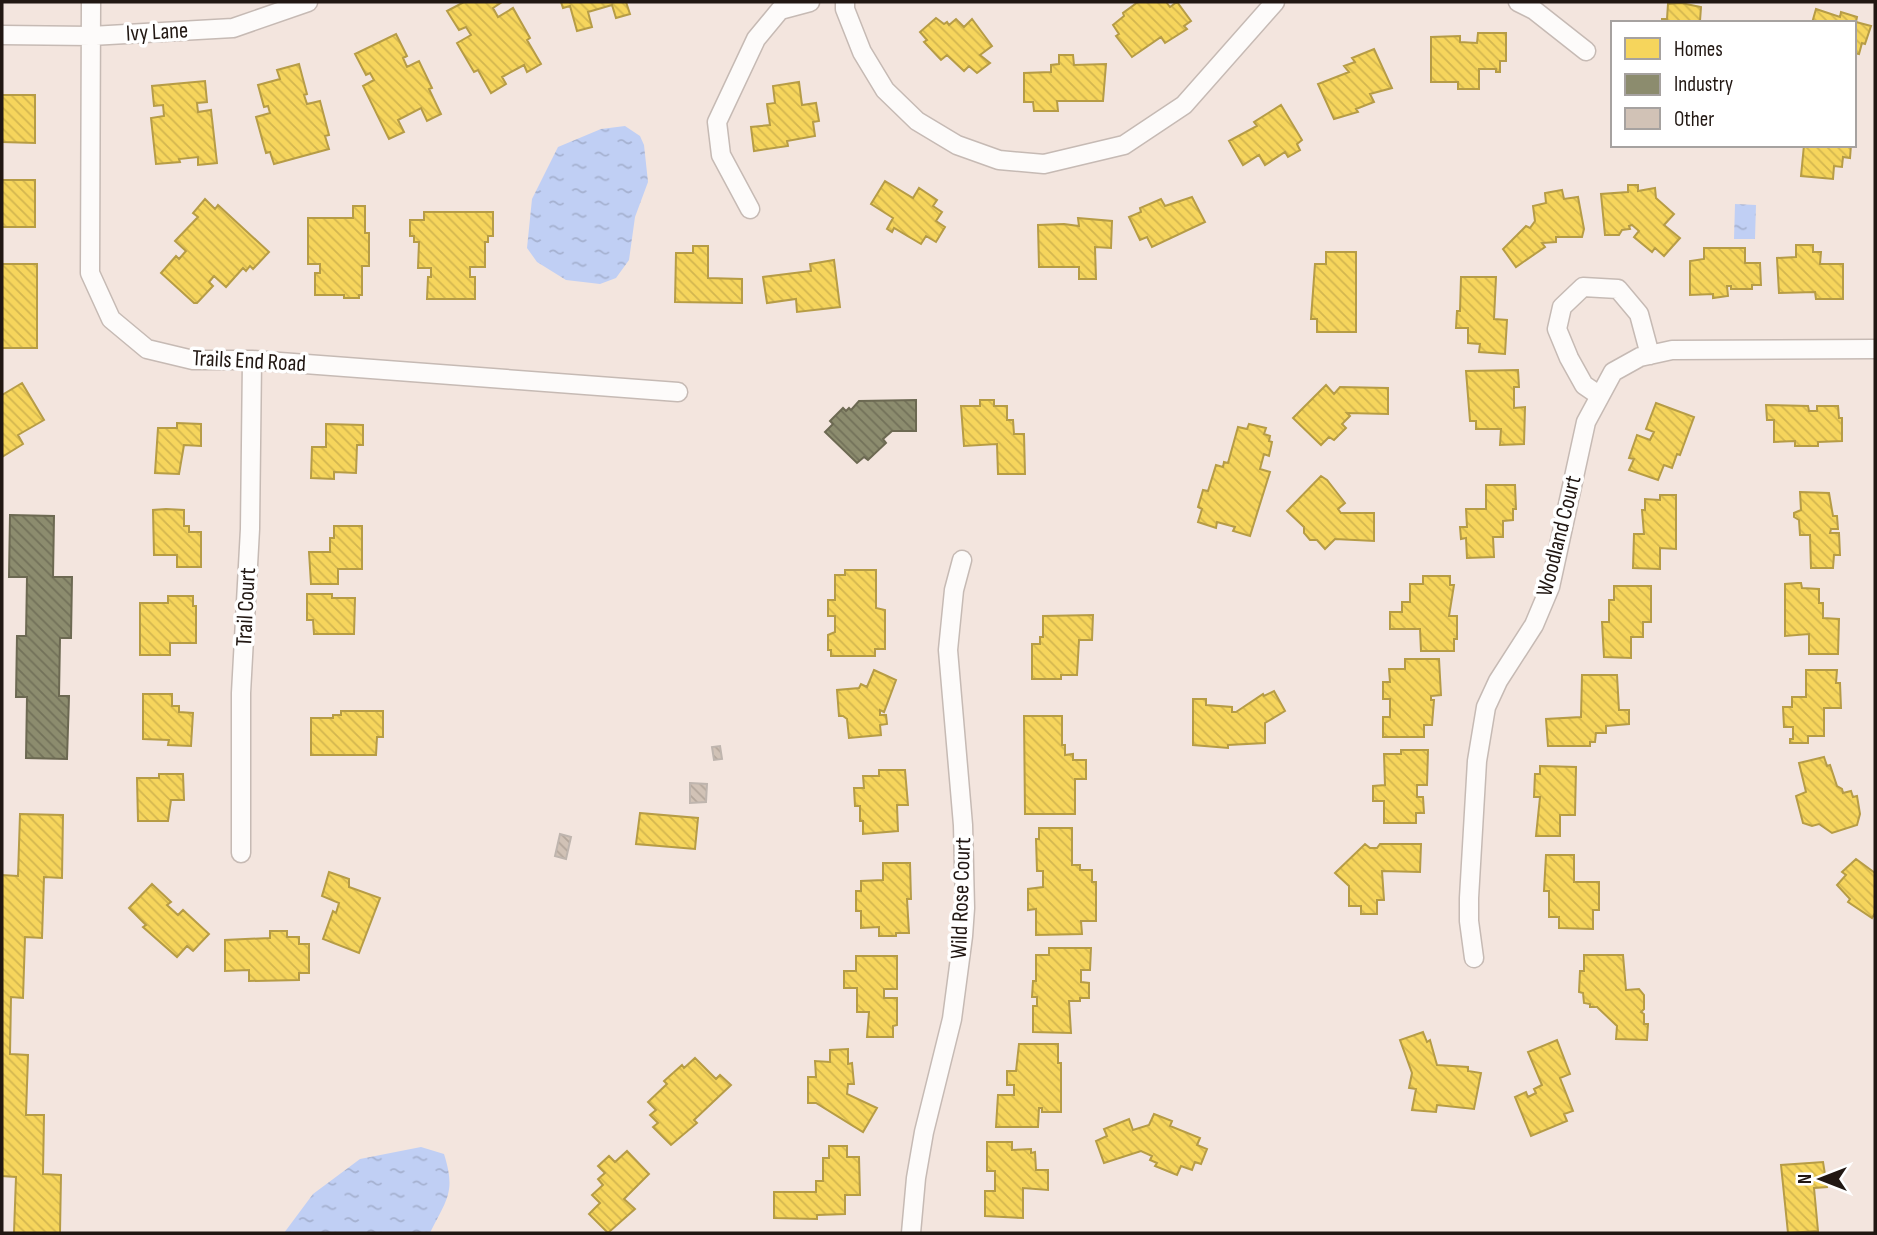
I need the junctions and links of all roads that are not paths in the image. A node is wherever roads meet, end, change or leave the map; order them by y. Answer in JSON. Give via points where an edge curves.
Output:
{"nodes":[{"id":1,"x":91,"y":2,"type":"edge"},
{"id":2,"x":308,"y":2,"type":"edge"},
{"id":3,"x":810,"y":2,"type":"edge"},
{"id":4,"x":845,"y":2,"type":"edge"},
{"id":5,"x":1275,"y":2,"type":"edge"},
{"id":6,"x":1518,"y":2,"type":"edge"},
{"id":7,"x":2,"y":35,"type":"edge"},
{"id":8,"x":91,"y":36,"type":"junction"},
{"id":9,"x":1586,"y":51,"type":"dead end"},
{"id":10,"x":750,"y":209,"type":"dead end"},
{"id":11,"x":1875,"y":349,"type":"edge"},
{"id":12,"x":1650,"y":355,"type":"junction"},
{"id":13,"x":252,"y":360,"type":"junction"},
{"id":14,"x":678,"y":392,"type":"dead end"},
{"id":15,"x":1600,"y":396,"type":"junction"},
{"id":16,"x":962,"y":560,"type":"dead end"},
{"id":17,"x":241,"y":853,"type":"dead end"},
{"id":18,"x":1474,"y":958,"type":"dead end"},
{"id":19,"x":911,"y":1233,"type":"edge"}],
"edges":[{"from":1,"to":8,"type":"street","name":"Trails End Road"},
{"from":2,"to":8,"type":"street","name":"Ivy Lane","via":[[233,27]]},
{"from":3,"to":10,"type":"street","via":[[780,10],[756,39],[717,122],[721,155]]},
{"from":4,"to":5,"type":"street","via":[[862,52],[885,90],[918,121],[957,145],[999,159],[1044,164],[1124,145],[1184,105]]},
{"from":6,"to":9,"type":"street"},
{"from":7,"to":8,"type":"street","name":"Ivy Lane"},
{"from":8,"to":13,"type":"street","name":"Trails End Road","via":[[90,273],[111,319],[147,349],[193,360]]},
{"from":11,"to":12,"type":"street","name":"Woodland Court","via":[[1672,350]]},
{"from":12,"to":15,"type":"street","name":"Woodland Court","via":[[1613,372]]},
{"from":12,"to":15,"type":"street","via":[[1639,314],[1618,289],[1583,287],[1562,307],[1557,329],[1584,385]]},
{"from":13,"to":14,"type":"street","name":"Trails End Road"},
{"from":13,"to":17,"type":"street","name":"Trail Court","via":[[250,529],[241,693]]},
{"from":15,"to":18,"type":"street","name":"Woodland Court","via":[[1586,422],[1550,587],[1534,625],[1498,681],[1483,720],[1469,898]]},
{"from":16,"to":19,"type":"street","name":"Wild Rose Court","via":[[948,650],[962,814],[963,936],[952,1019],[924,1132]]}]}
